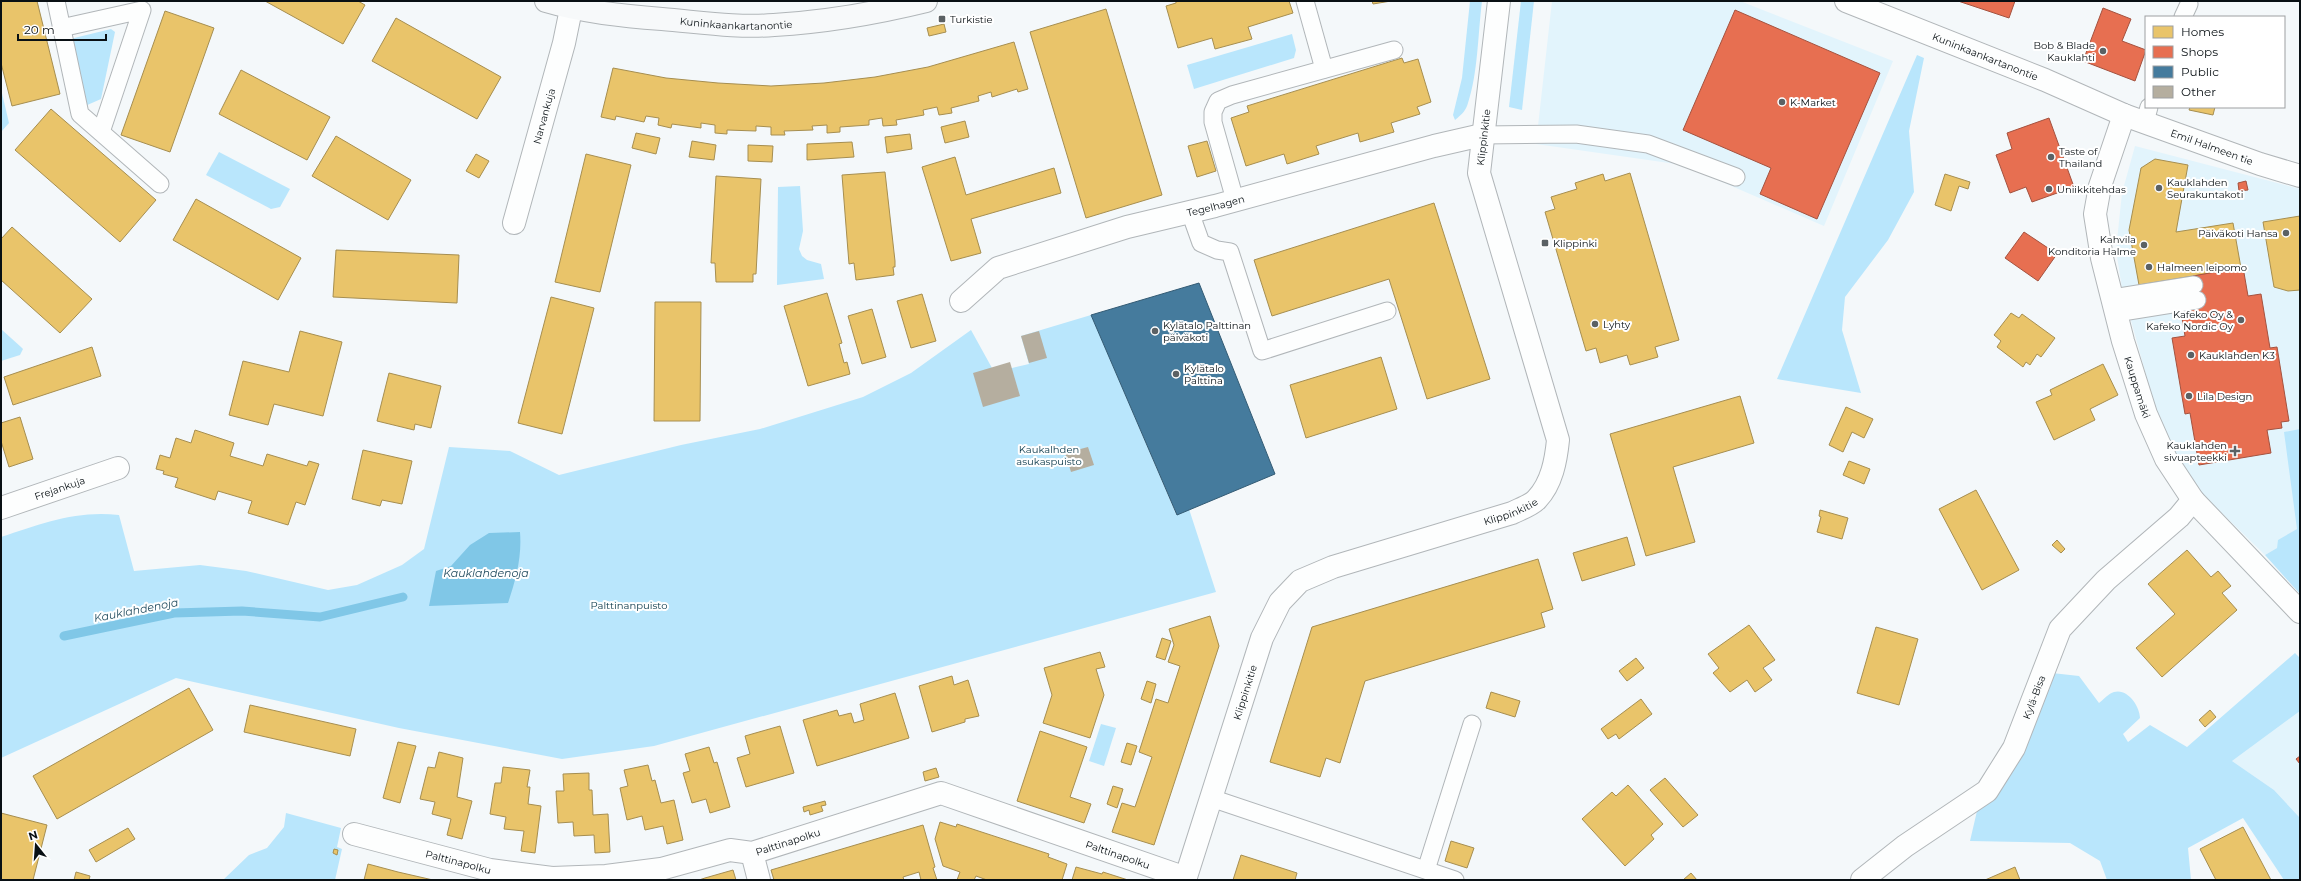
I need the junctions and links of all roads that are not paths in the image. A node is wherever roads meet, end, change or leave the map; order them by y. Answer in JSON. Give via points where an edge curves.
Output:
{"nodes":[{"id":1,"x":56,"y":1,"type":"edge"},
{"id":2,"x":546,"y":1,"type":"edge"},
{"id":3,"x":926,"y":1,"type":"edge"},
{"id":4,"x":1305,"y":1,"type":"edge"},
{"id":5,"x":1499,"y":1,"type":"edge"},
{"id":6,"x":1846,"y":1,"type":"edge"},
{"id":7,"x":571,"y":9,"type":"junction"},
{"id":8,"x":61,"y":28,"type":"junction"},
{"id":9,"x":1394,"y":50,"type":"dead end"},
{"id":10,"x":1324,"y":69,"type":"junction"},
{"id":11,"x":2124,"y":115,"type":"junction"},
{"id":12,"x":2147,"y":115,"type":"edge"},
{"id":13,"x":101,"y":132,"type":"junction"},
{"id":14,"x":1482,"y":135,"type":"junction"},
{"id":15,"x":2300,"y":176,"type":"edge"},
{"id":16,"x":1736,"y":177,"type":"dead end"},
{"id":17,"x":160,"y":184,"type":"dead end"},
{"id":18,"x":1235,"y":200,"type":"junction"},
{"id":19,"x":1190,"y":212,"type":"junction"},
{"id":20,"x":514,"y":223,"type":"dead end"},
{"id":21,"x":2196,"y":292,"type":"dead end"},
{"id":22,"x":961,"y":301,"type":"dead end"},
{"id":23,"x":2114,"y":305,"type":"junction"},
{"id":24,"x":1387,"y":311,"type":"dead end"},
{"id":25,"x":118,"y":468,"type":"dead end"},
{"id":26,"x":2193,"y":500,"type":"junction"},
{"id":27,"x":1,"y":508,"type":"edge"},
{"id":28,"x":2300,"y":612,"type":"edge"},
{"id":29,"x":1472,"y":724,"type":"dead end"},
{"id":30,"x":1211,"y":798,"type":"junction"},
{"id":31,"x":354,"y":834,"type":"dead end"},
{"id":32,"x":752,"y":853,"type":"junction"},
{"id":33,"x":1426,"y":870,"type":"junction"},
{"id":34,"x":1185,"y":879,"type":"edge"},
{"id":35,"x":759,"y":880,"type":"edge"},
{"id":36,"x":1455,"y":880,"type":"edge"},
{"id":37,"x":1862,"y":880,"type":"edge"}],
"edges":[{"from":1,"to":8,"type":"lane"},
{"from":2,"to":7,"type":"street","name":"Kuninkaankartanontie"},
{"from":3,"to":7,"type":"street","name":"Kuninkaankartanontie","via":[[836,18],[773,25],[667,20]]},
{"from":4,"to":10,"type":"lane"},
{"from":5,"to":14,"type":"street","name":"Klippinkitie"},
{"from":6,"to":11,"type":"street","name":"Kuninkaankartanontie","via":[[2045,80]]},
{"from":7,"to":20,"type":"street","name":"Narvankuja"},
{"from":8,"to":13,"type":"lane","via":[[80,114]]},
{"from":8,"to":13,"type":"lane","via":[[142,10]]},
{"from":9,"to":10,"type":"lane"},
{"from":10,"to":18,"type":"lane","via":[[1218,101],[1212,112],[1213,122]]},
{"from":11,"to":12,"type":"street","name":"Emil Halmeen tie"},
{"from":11,"to":23,"type":"street","name":"Kauppamäki","via":[[2100,186],[2095,214],[2102,258]]},
{"from":12,"to":15,"type":"street","name":"Emil Halmeen tie","via":[[2260,164]]},
{"from":13,"to":17,"type":"lane"},
{"from":14,"to":16,"type":"lane","via":[[1576,134],[1648,144]]},
{"from":14,"to":18,"type":"street","name":"Tegelhagen"},
{"from":14,"to":30,"type":"street","name":"Klippinkitie","via":[[1479,173],[1558,440],[1556,461],[1548,481],[1537,499],[1512,513],[1333,567],[1300,581],[1280,602],[1262,638]]},
{"from":18,"to":19,"type":"street","name":"Tegelhagen"},
{"from":19,"to":22,"type":"street","name":"Tegelhagen","via":[[1127,227],[998,268]]},
{"from":19,"to":24,"type":"lane","via":[[1201,243],[1230,252],[1262,351]]},
{"from":21,"to":23,"type":"lane"},
{"from":23,"to":26,"type":"street","name":"Kauppamäki","via":[[2146,414],[2166,459]]},
{"from":25,"to":27,"type":"street","name":"Frejankuja"},
{"from":26,"to":28,"type":"street","name":"Kauppamäki"},
{"from":26,"to":37,"type":"street","name":"Kylä-Bisa","via":[[2179,517],[2106,580],[2060,629],[2014,748],[1987,791],[1898,851]]},
{"from":29,"to":33,"type":"lane"},
{"from":30,"to":33,"type":"lane"},
{"from":30,"to":34,"type":"street","name":"Klippinkitie"},
{"from":31,"to":32,"type":"street","name":"Palttinapolku","via":[[490,870],[552,878],[606,876],[661,869],[730,850]]},
{"from":32,"to":34,"type":"street","name":"Palttinapolku","via":[[941,793]]},
{"from":32,"to":35,"type":"street"},
{"from":33,"to":36,"type":"lane"}]}
